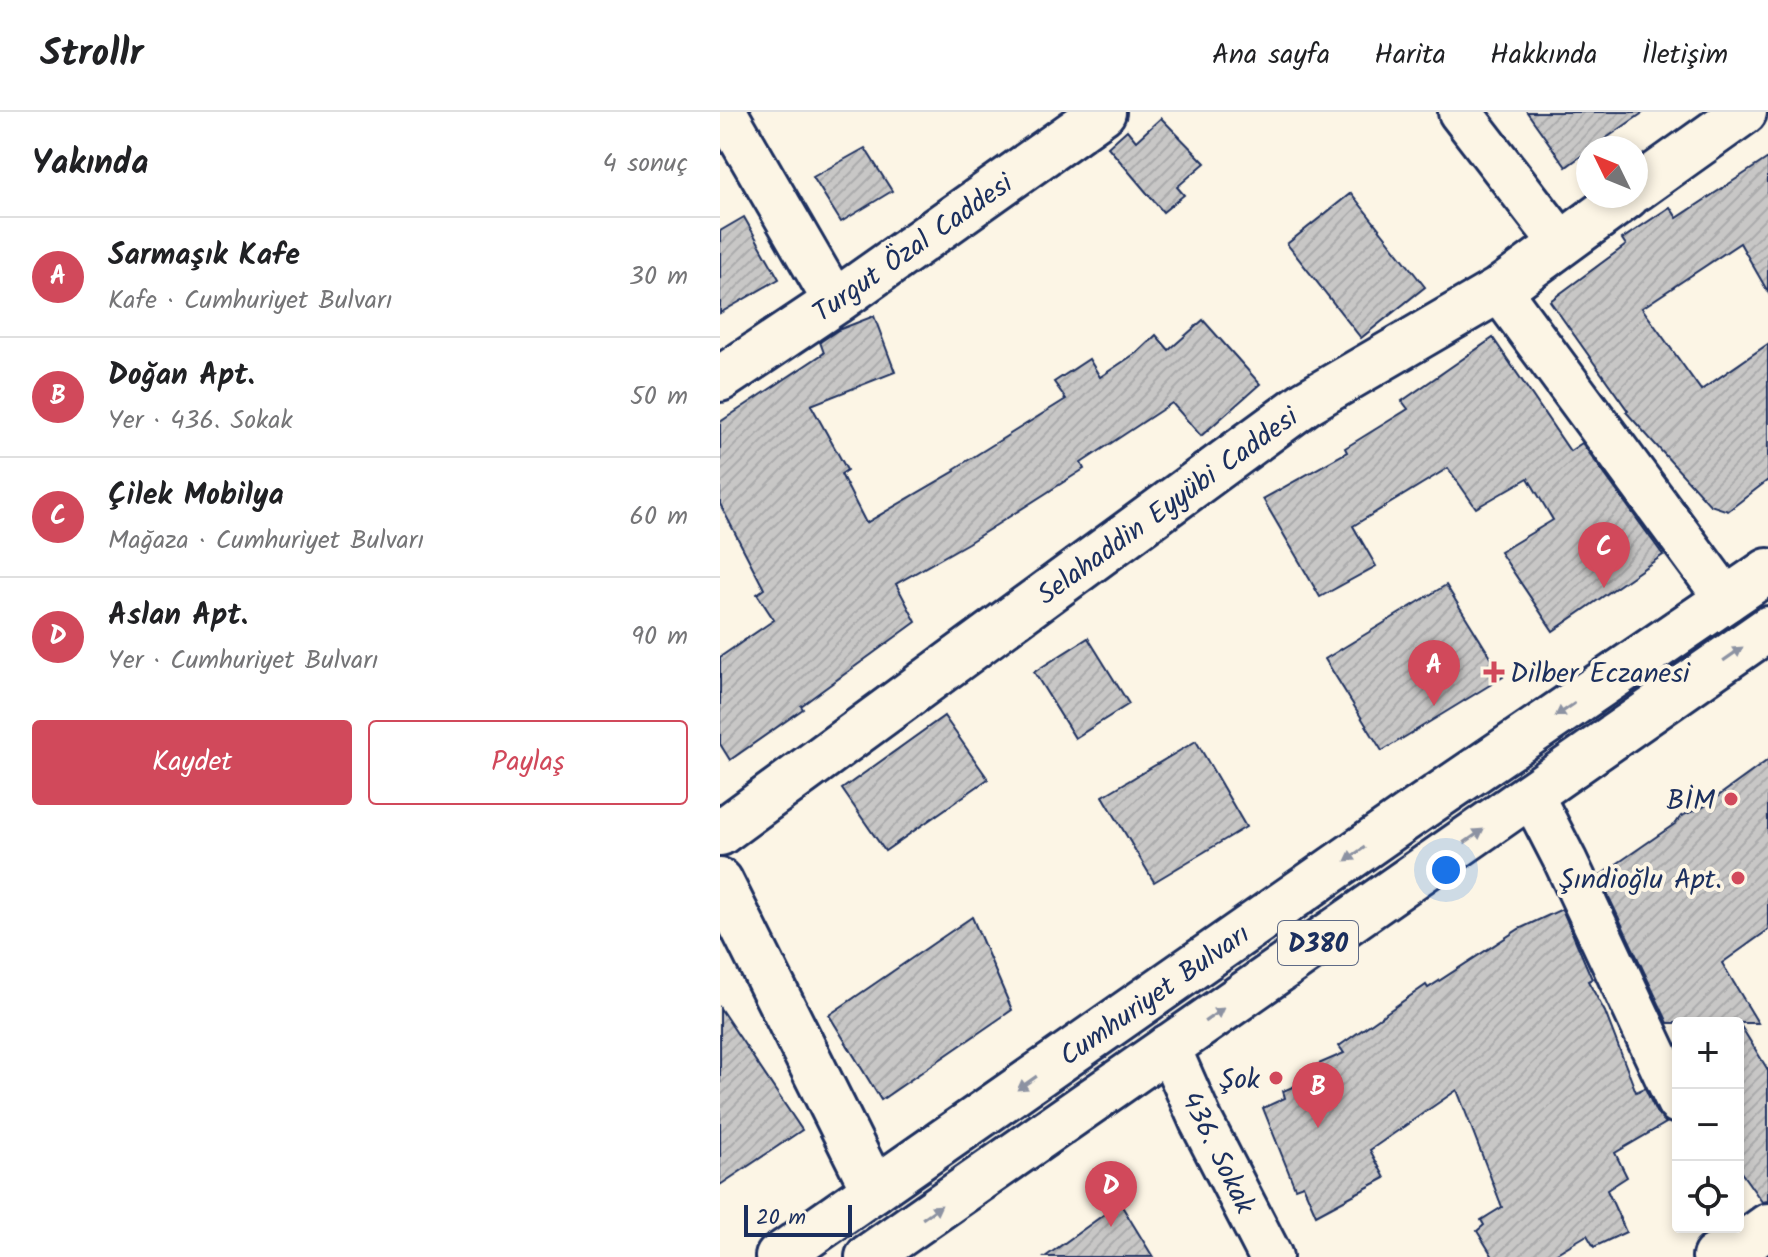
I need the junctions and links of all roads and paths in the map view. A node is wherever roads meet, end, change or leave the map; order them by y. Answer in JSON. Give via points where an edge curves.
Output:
{"nodes":[{"id":1,"x":725,"y":112,"type":"edge"},
{"id":2,"x":1103,"y":112,"type":"edge"},
{"id":3,"x":1460,"y":112,"type":"edge"},
{"id":4,"x":1744,"y":112,"type":"edge"},
{"id":5,"x":1648,"y":180,"type":"edge"},
{"id":6,"x":1610,"y":208,"type":"edge"},
{"id":7,"x":1561,"y":243,"type":"junction"},
{"id":8,"x":1499,"y":290,"type":"junction"},
{"id":9,"x":835,"y":302,"type":"junction"},
{"id":10,"x":720,"y":379,"type":"edge"},
{"id":11,"x":1768,"y":571,"type":"edge"},
{"id":12,"x":1727,"y":600,"type":"junction"},
{"id":13,"x":1768,"y":629,"type":"edge"},
{"id":14,"x":1532,"y":796,"type":"junction"},
{"id":15,"x":720,"y":833,"type":"edge"},
{"id":16,"x":720,"y":881,"type":"edge"},
{"id":17,"x":1168,"y":1046,"type":"junction"},
{"id":18,"x":1672,"y":1089,"type":"edge"},
{"id":19,"x":874,"y":1190,"type":"junction"},
{"id":20,"x":778,"y":1257,"type":"edge"},
{"id":21,"x":868,"y":1257,"type":"edge"},
{"id":22,"x":1271,"y":1257,"type":"edge"}],
"edges":[{"from":1,"to":9,"type":"street"},
{"from":2,"to":9,"type":"main road","name":"Turgut Özal Caddesi"},
{"from":3,"to":7,"type":"street"},
{"from":4,"to":5,"type":"main road"},
{"from":6,"to":7,"type":"main road","name":"Selahaddin Eyyübi Caddesi"},
{"from":7,"to":8,"type":"main road","name":"Selahaddin Eyyübi Caddesi"},
{"from":8,"to":12,"type":"street"},
{"from":8,"to":15,"type":"main road","name":"Selahaddin Eyyübi Caddesi","via":[[1307,402]]},
{"from":9,"to":10,"type":"main road","name":"Turgut Özal Caddesi"},
{"from":11,"to":12,"type":"main road","name":"Cumhuriyet Bulvarı","number":"D380"},
{"from":12,"to":19,"type":"main road","name":"Cumhuriyet Bulvarı","number":"D380","one_way":true},
{"from":14,"to":13,"type":"main road","name":"Cumhuriyet Bulvarı","number":"D380","one_way":true},
{"from":17,"to":14,"type":"main road","name":"Cumhuriyet Bulvarı","number":"D380","one_way":true},
{"from":14,"to":18,"type":"street"},
{"from":16,"to":19,"type":"main road"},
{"from":21,"to":17,"type":"main road","name":"Cumhuriyet Bulvarı","number":"D380","one_way":true},
{"from":17,"to":22,"type":"street","name":"436. Sokak"},
{"from":19,"to":20,"type":"main road","name":"Cumhuriyet Bulvarı","number":"D380"}]}
